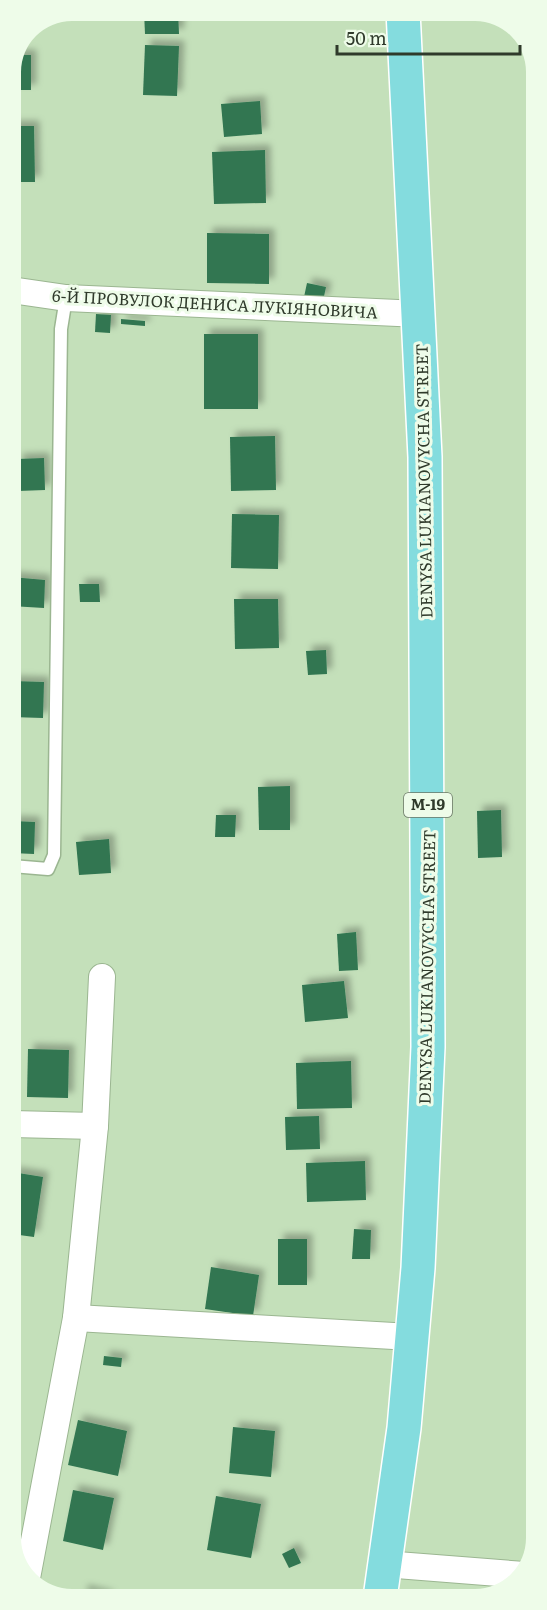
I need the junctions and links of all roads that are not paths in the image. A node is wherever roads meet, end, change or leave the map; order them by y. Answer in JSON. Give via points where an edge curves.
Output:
{"nodes":[{"id":1,"x":404,"y":21,"type":"edge"},
{"id":2,"x":21,"y":291,"type":"edge"},
{"id":3,"x":66,"y":298,"type":"junction"},
{"id":4,"x":420,"y":314,"type":"junction"},
{"id":5,"x":21,"y":867,"type":"edge"},
{"id":6,"x":102,"y":977,"type":"dead end"},
{"id":7,"x":21,"y":1124,"type":"edge"},
{"id":8,"x":95,"y":1126,"type":"junction"},
{"id":9,"x":76,"y":1318,"type":"junction"},
{"id":10,"x":411,"y":1337,"type":"junction"},
{"id":11,"x":384,"y":1564,"type":"junction"},
{"id":12,"x":29,"y":1566,"type":"edge"},
{"id":13,"x":511,"y":1574,"type":"edge"},
{"id":14,"x":381,"y":1589,"type":"edge"}],
"edges":[{"from":1,"to":4,"type":"highway","name":"DENYSA LUKIANOVYCHA STREET","number":"М-19"},
{"from":2,"to":3,"type":"street","name":"6-Й ПРОВУЛОК ДЕНИСА ЛУКІЯНОВИЧА"},
{"from":3,"to":4,"type":"street","name":"6-Й ПРОВУЛОК ДЕНИСА ЛУКІЯНОВИЧА"},
{"from":3,"to":5,"type":"lane","via":[[61,329],[54,855],[48,869]]},
{"from":4,"to":10,"type":"highway","name":"DENYSA LUKIANOVYCHA STREET","number":"М-19","via":[[426,492],[428,1047]]},
{"from":6,"to":8,"type":"street"},
{"from":7,"to":8,"type":"street"},
{"from":8,"to":9,"type":"street"},
{"from":9,"to":10,"type":"street"},
{"from":9,"to":12,"type":"street"},
{"from":10,"to":11,"type":"highway","name":"DENYSA LUKIANOVYCHA STREET","number":"М-19","via":[[404,1428]]},
{"from":11,"to":13,"type":"street"},
{"from":11,"to":14,"type":"highway","name":"DENYSA LUKIANOVYCHA STREET","number":"М-19"}]}
